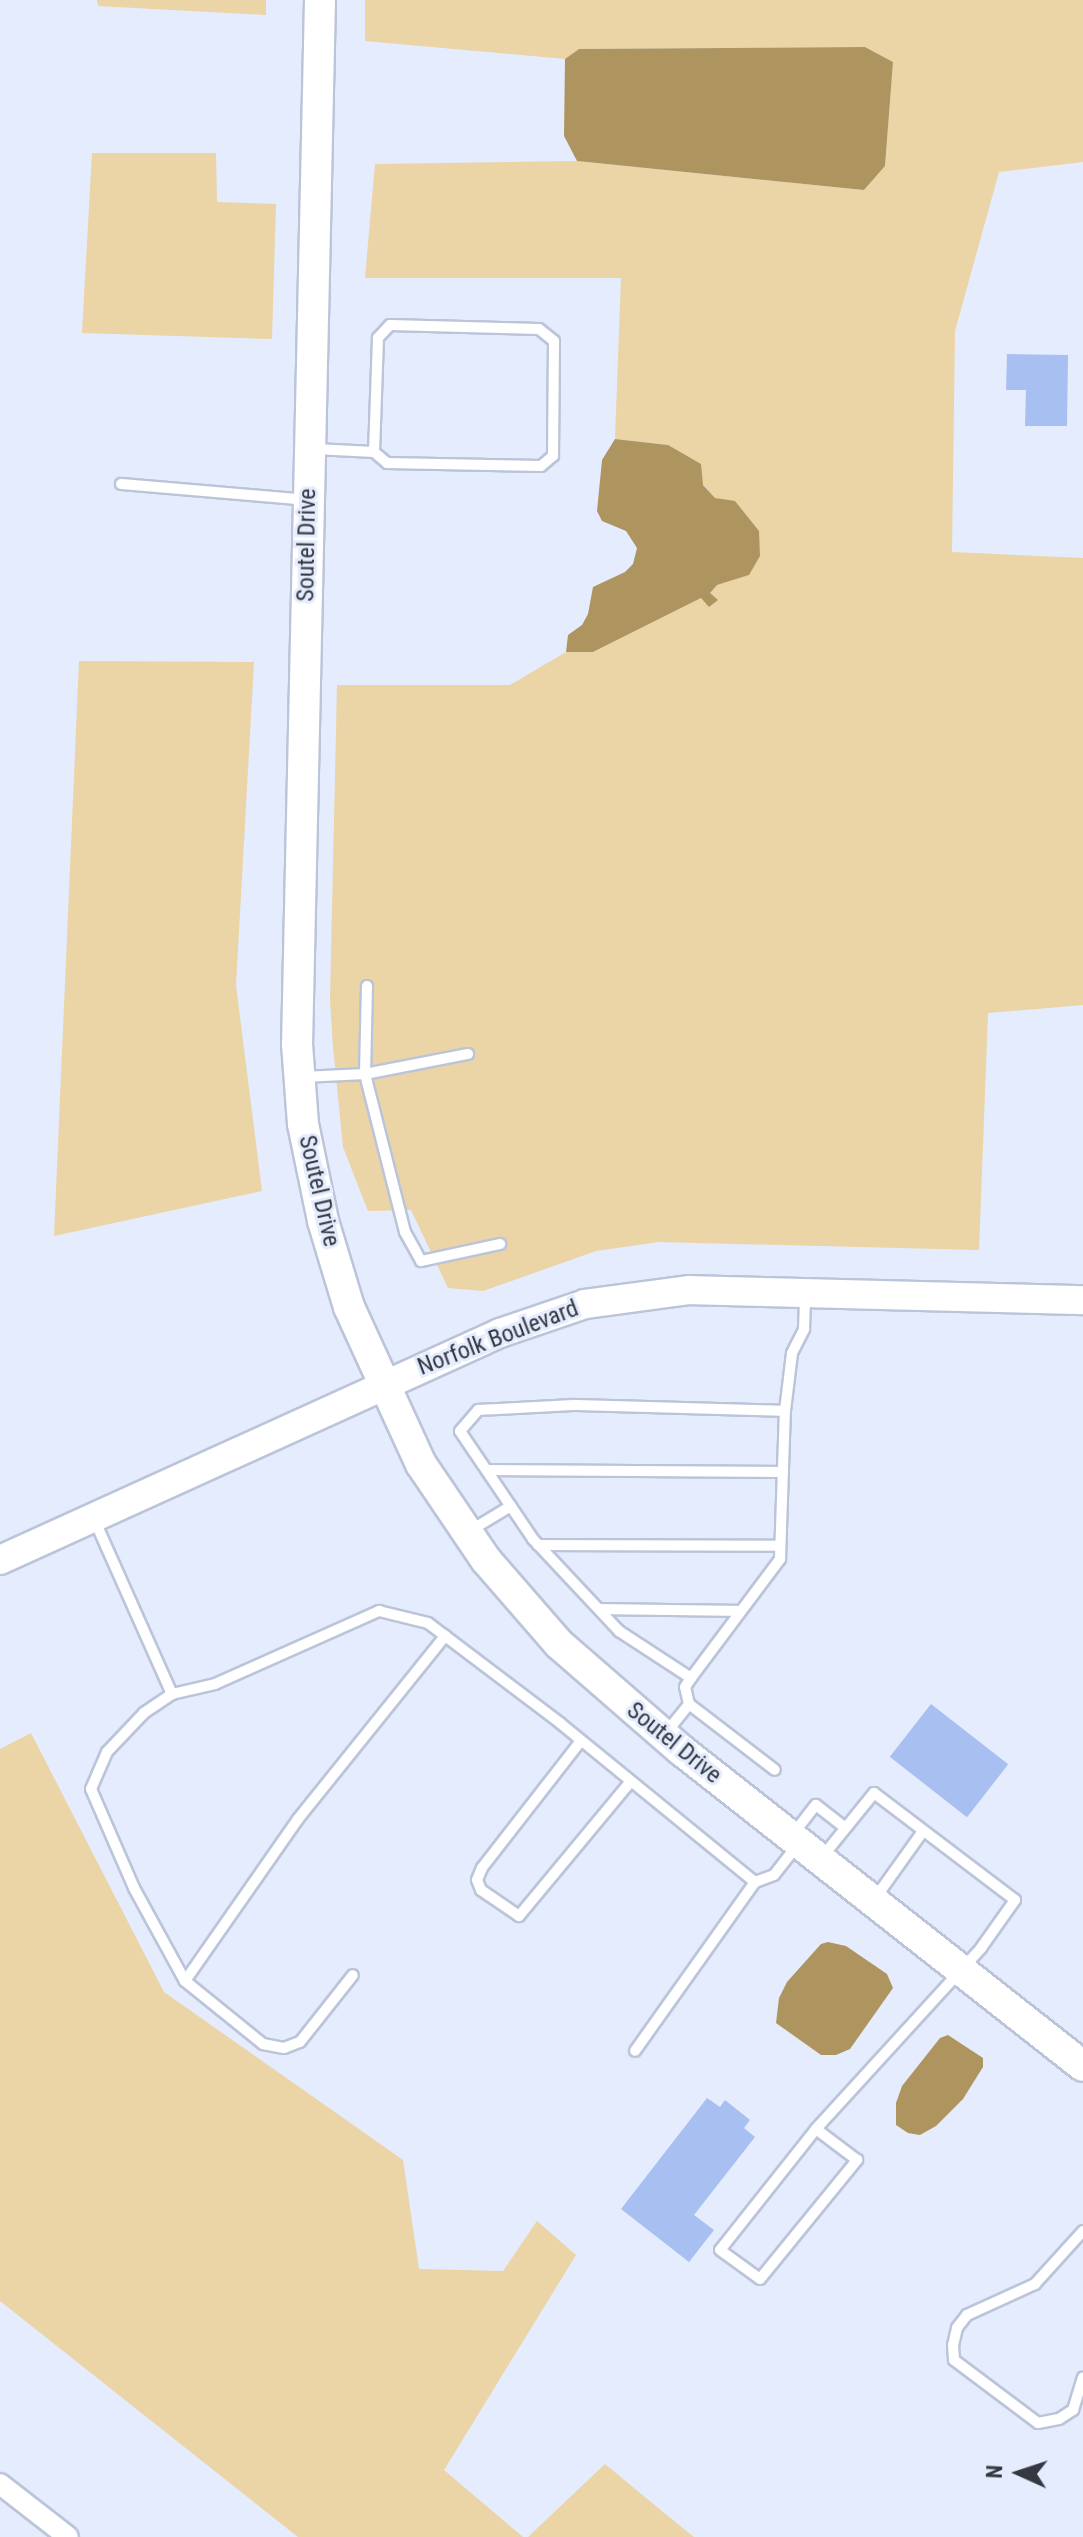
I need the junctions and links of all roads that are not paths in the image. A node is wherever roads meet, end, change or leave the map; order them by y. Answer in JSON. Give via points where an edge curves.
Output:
{"nodes":[{"id":1,"x":320,"y":0,"type":"edge"},
{"id":2,"x":309,"y":449,"type":"junction"},
{"id":3,"x":374,"y":452,"type":"junction"},
{"id":4,"x":121,"y":484,"type":"dead end"},
{"id":5,"x":308,"y":500,"type":"junction"},
{"id":6,"x":367,"y":986,"type":"dead end"},
{"id":7,"x":468,"y":1054,"type":"dead end"},
{"id":8,"x":365,"y":1074,"type":"junction"},
{"id":9,"x":301,"y":1077,"type":"junction"},
{"id":10,"x":500,"y":1244,"type":"dead end"},
{"id":11,"x":805,"y":1292,"type":"junction"},
{"id":12,"x":1083,"y":1300,"type":"edge"},
{"id":13,"x":383,"y":1384,"type":"junction"},
{"id":14,"x":785,"y":1411,"type":"junction"},
{"id":15,"x":487,"y":1470,"type":"junction"},
{"id":16,"x":783,"y":1472,"type":"junction"},
{"id":17,"x":511,"y":1506,"type":"junction"},
{"id":18,"x":93,"y":1518,"type":"junction"},
{"id":19,"x":466,"y":1533,"type":"junction"},
{"id":20,"x":538,"y":1545,"type":"junction"},
{"id":21,"x":780,"y":1546,"type":"junction"},
{"id":22,"x":0,"y":1560,"type":"edge"},
{"id":23,"x":600,"y":1609,"type":"junction"},
{"id":24,"x":740,"y":1611,"type":"junction"},
{"id":25,"x":445,"y":1636,"type":"junction"},
{"id":26,"x":691,"y":1678,"type":"junction"},
{"id":27,"x":172,"y":1694,"type":"junction"},
{"id":28,"x":689,"y":1704,"type":"junction"},
{"id":29,"x":664,"y":1736,"type":"junction"},
{"id":30,"x":580,"y":1742,"type":"junction"},
{"id":31,"x":775,"y":1770,"type":"dead end"},
{"id":32,"x":631,"y":1781,"type":"junction"},
{"id":33,"x":845,"y":1828,"type":"junction"},
{"id":34,"x":923,"y":1831,"type":"junction"},
{"id":35,"x":803,"y":1846,"type":"junction"},
{"id":36,"x":755,"y":1882,"type":"junction"},
{"id":37,"x":873,"y":1901,"type":"junction"},
{"id":38,"x":961,"y":1969,"type":"junction"},
{"id":39,"x":353,"y":1975,"type":"dead end"},
{"id":40,"x":185,"y":1981,"type":"junction"},
{"id":41,"x":635,"y":2051,"type":"dead end"},
{"id":42,"x":1083,"y":2066,"type":"edge"},
{"id":43,"x":816,"y":2129,"type":"junction"},
{"id":44,"x":1083,"y":2231,"type":"edge"},
{"id":45,"x":1083,"y":2377,"type":"edge"},
{"id":46,"x":0,"y":2484,"type":"edge"},
{"id":47,"x":68,"y":2537,"type":"edge"}],
"edges":[{"from":1,"to":2,"type":"main road","name":"Soutel Drive"},
{"from":2,"to":3,"type":"lane"},
{"from":2,"to":5,"type":"main road","name":"Soutel Drive"},
{"from":3,"to":3,"type":"lane","via":[[387,463],[541,466],[553,456],[554,341],[539,329],[390,325],[378,338]]},
{"from":4,"to":5,"type":"lane"},
{"from":5,"to":9,"type":"main road","name":"Soutel Drive","via":[[297,973]]},
{"from":6,"to":8,"type":"lane"},
{"from":7,"to":8,"type":"lane"},
{"from":8,"to":9,"type":"lane"},
{"from":8,"to":10,"type":"lane","via":[[405,1232],[421,1261]]},
{"from":9,"to":13,"type":"main road","name":"Soutel Drive","via":[[303,1124],[323,1221],[349,1307]]},
{"from":11,"to":12,"type":"street","name":"Norfolk Boulevard"},
{"from":11,"to":13,"type":"street","name":"Norfolk Boulevard","via":[[690,1290],[585,1304],[500,1333]]},
{"from":11,"to":14,"type":"lane","via":[[804,1329],[792,1353]]},
{"from":13,"to":18,"type":"street","name":"Norfolk Boulevard"},
{"from":13,"to":19,"type":"main road","name":"Soutel Drive","via":[[421,1464]]},
{"from":14,"to":15,"type":"lane","via":[[573,1405],[478,1410],[460,1431]]},
{"from":14,"to":16,"type":"lane"},
{"from":15,"to":16,"type":"lane"},
{"from":15,"to":17,"type":"lane"},
{"from":16,"to":21,"type":"lane"},
{"from":17,"to":19,"type":"lane"},
{"from":17,"to":20,"type":"lane"},
{"from":18,"to":22,"type":"street","name":"Norfolk Boulevard"},
{"from":18,"to":27,"type":"lane"},
{"from":19,"to":29,"type":"main road","name":"Soutel Drive","via":[[559,1644]]},
{"from":20,"to":21,"type":"lane"},
{"from":20,"to":23,"type":"lane"},
{"from":21,"to":24,"type":"lane","via":[[780,1559]]},
{"from":23,"to":24,"type":"lane"},
{"from":23,"to":26,"type":"lane","via":[[619,1631]]},
{"from":24,"to":26,"type":"lane"},
{"from":25,"to":27,"type":"lane","via":[[428,1623],[379,1611],[215,1684]]},
{"from":25,"to":30,"type":"lane"},
{"from":25,"to":40,"type":"lane","via":[[298,1819]]},
{"from":26,"to":28,"type":"lane","via":[[685,1687]]},
{"from":27,"to":40,"type":"lane","via":[[144,1713],[107,1752],[91,1789],[134,1888]]},
{"from":28,"to":29,"type":"lane"},
{"from":28,"to":31,"type":"lane"},
{"from":29,"to":35,"type":"main road","name":"Soutel Drive"},
{"from":30,"to":32,"type":"lane"},
{"from":30,"to":32,"type":"lane","via":[[482,1868],[477,1880],[481,1890],[519,1916]]},
{"from":32,"to":36,"type":"lane"},
{"from":33,"to":34,"type":"lane","via":[[874,1793]]},
{"from":33,"to":35,"type":"lane"},
{"from":33,"to":35,"type":"lane","via":[[816,1805]]},
{"from":34,"to":37,"type":"lane"},
{"from":34,"to":38,"type":"lane","via":[[1015,1900]]},
{"from":35,"to":36,"type":"lane","via":[[774,1875]]},
{"from":35,"to":37,"type":"main road","name":"Soutel Drive"},
{"from":36,"to":41,"type":"lane"},
{"from":37,"to":38,"type":"main road","name":"Soutel Drive"},
{"from":38,"to":42,"type":"main road","name":"Soutel Drive"},
{"from":38,"to":43,"type":"lane"},
{"from":39,"to":40,"type":"lane","via":[[300,2042],[284,2048],[263,2044]]},
{"from":43,"to":43,"type":"lane","via":[[857,2160],[760,2279],[720,2250]]},
{"from":44,"to":45,"type":"lane","via":[[1035,2284],[967,2315],[953,2345],[954,2360],[1038,2423],[1073,2410]]},
{"from":46,"to":47,"type":"street"}]}
